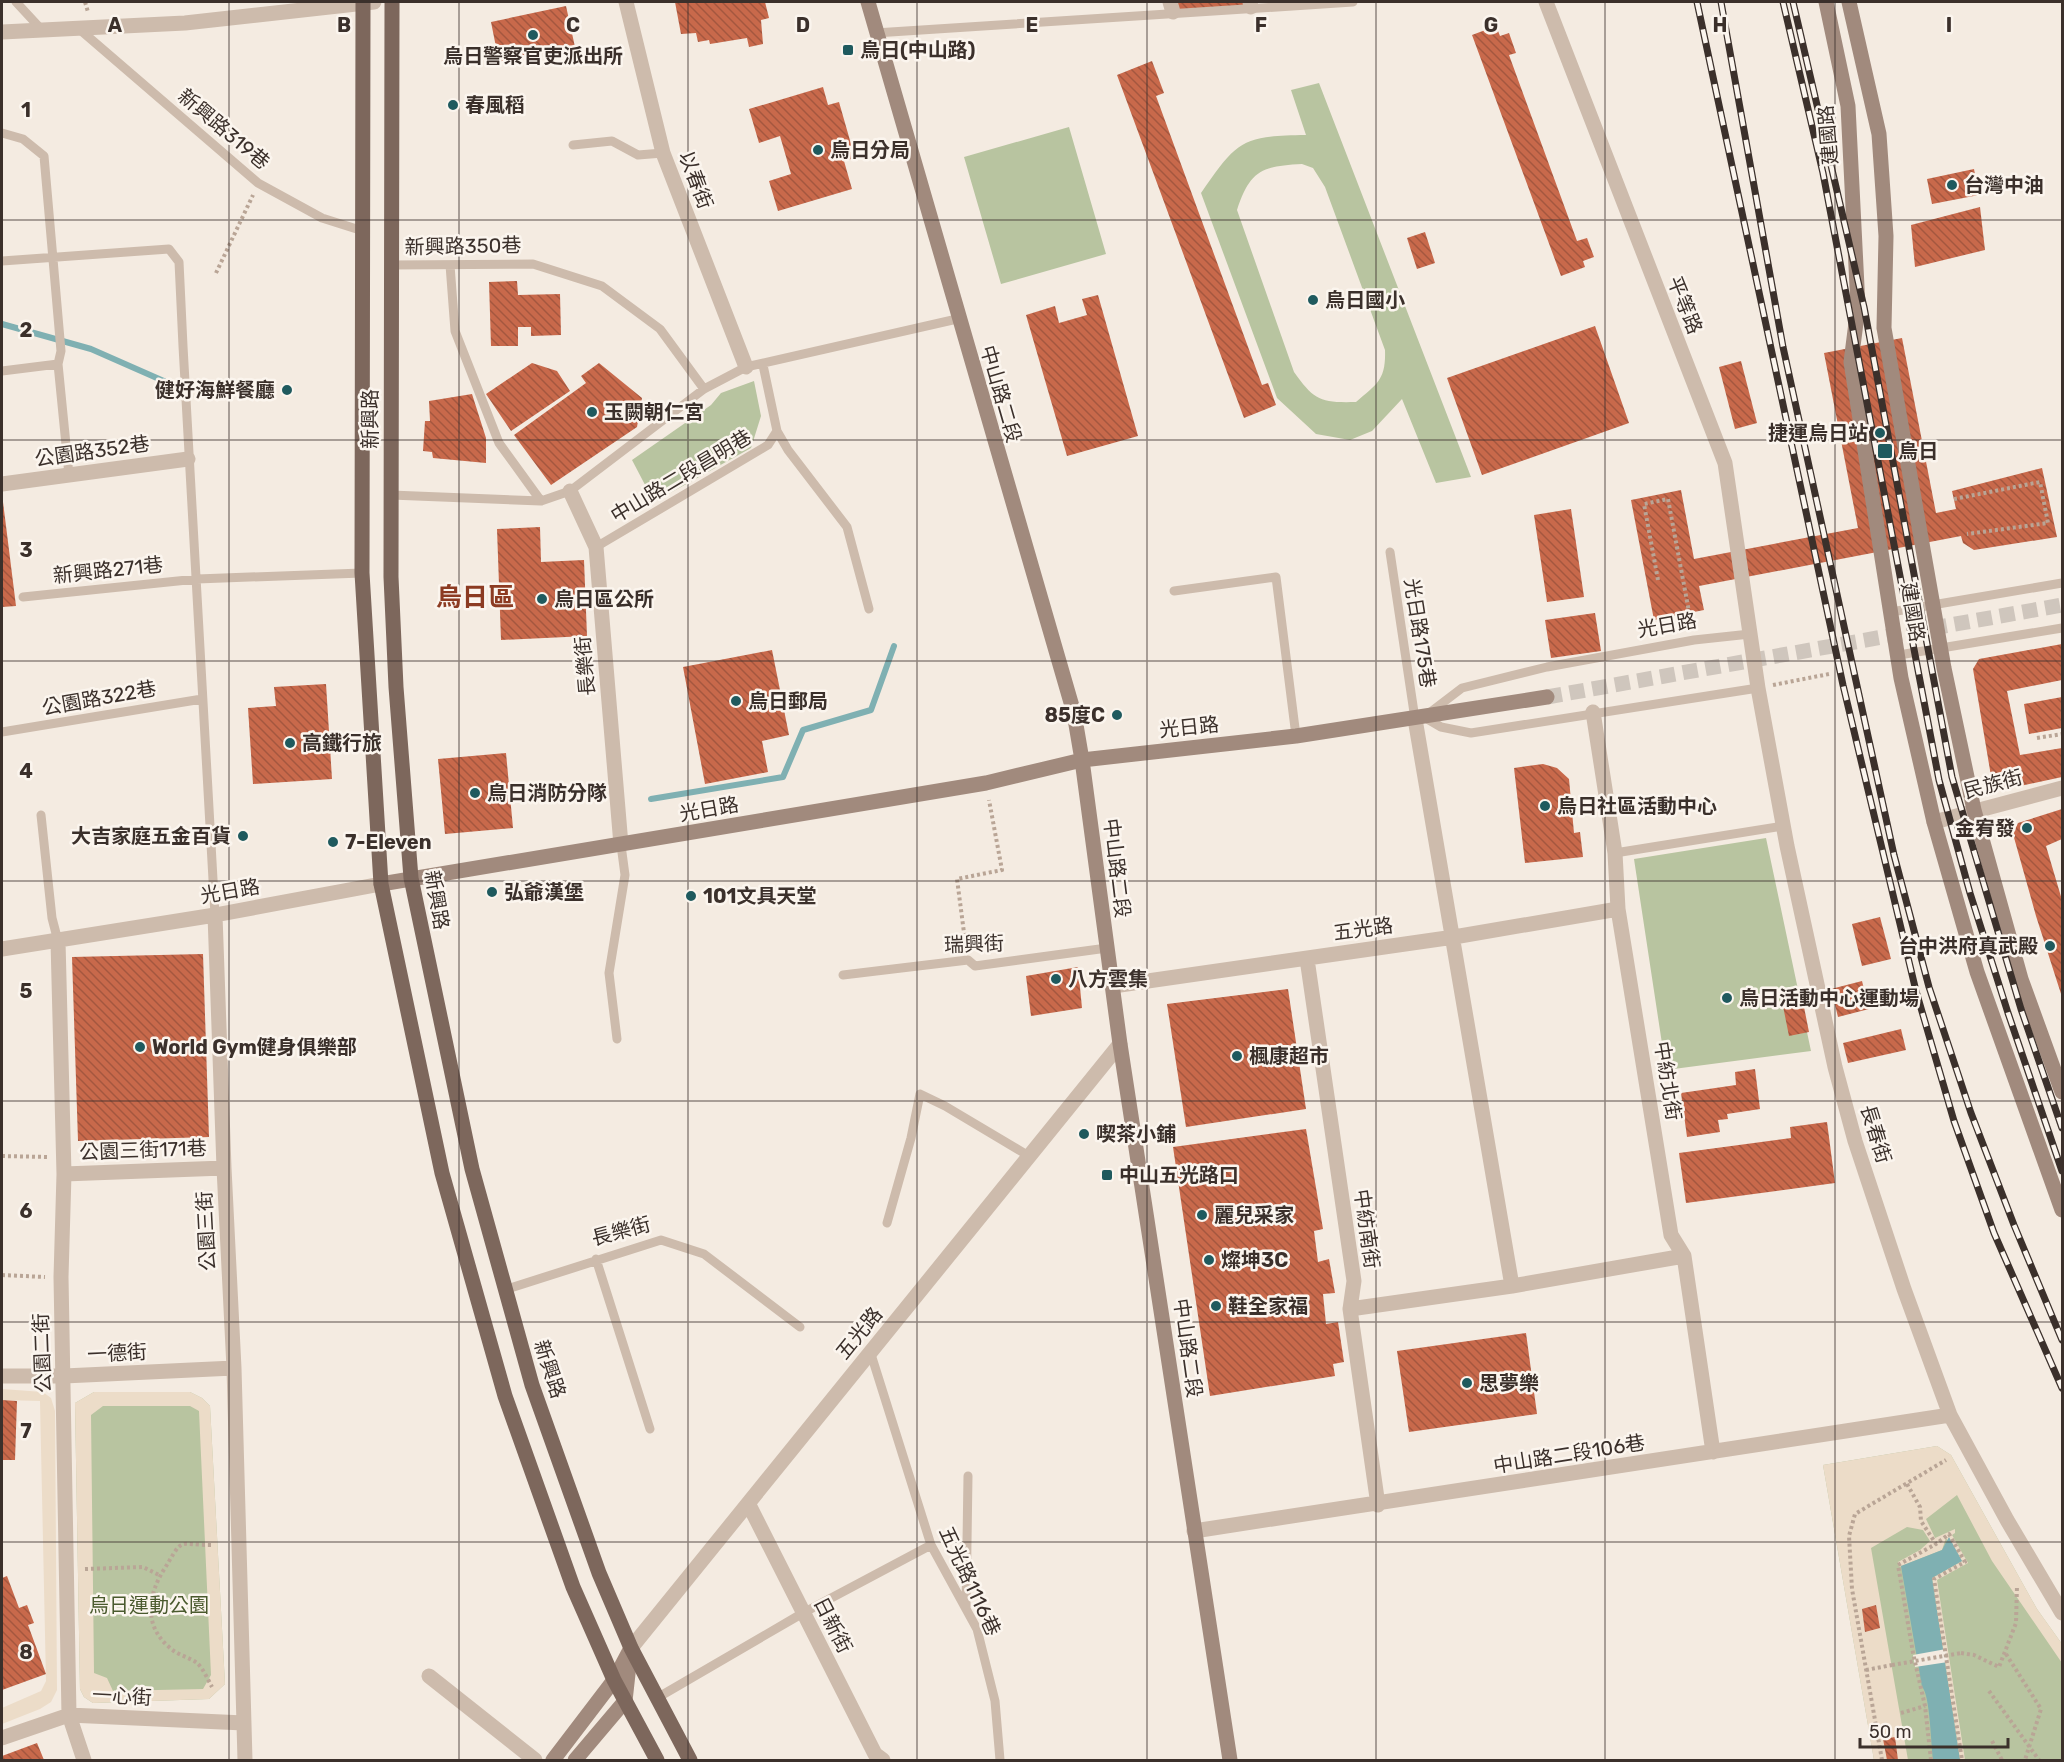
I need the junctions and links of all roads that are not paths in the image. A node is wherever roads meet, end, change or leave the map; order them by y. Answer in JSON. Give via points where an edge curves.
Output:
{"nodes":[{"id":1,"x":16,"y":2,"type":"edge"},
{"id":2,"x":367,"y":2,"type":"edge"},
{"id":3,"x":392,"y":2,"type":"edge"},
{"id":4,"x":626,"y":2,"type":"edge"},
{"id":5,"x":867,"y":2,"type":"edge"},
{"id":6,"x":1353,"y":2,"type":"edge"},
{"id":7,"x":1546,"y":2,"type":"edge"},
{"id":8,"x":1826,"y":2,"type":"edge"},
{"id":9,"x":1849,"y":2,"type":"edge"},
{"id":10,"x":1251,"y":4,"type":"edge"},
{"id":11,"x":1172,"y":7,"type":"edge"},
{"id":12,"x":78,"y":28,"type":"junction"},
{"id":13,"x":41,"y":29,"type":"junction"},
{"id":14,"x":2,"y":32,"type":"edge"},
{"id":15,"x":875,"y":33,"type":"junction"},
{"id":16,"x":2,"y":133,"type":"edge"},
{"id":17,"x":573,"y":144,"type":"dead end"},
{"id":18,"x":663,"y":153,"type":"junction"},
{"id":19,"x":363,"y":231,"type":"junction"},
{"id":20,"x":51,"y":255,"type":"junction"},
{"id":21,"x":2,"y":261,"type":"edge"},
{"id":22,"x":391,"y":265,"type":"junction"},
{"id":23,"x":450,"y":265,"type":"junction"},
{"id":24,"x":957,"y":319,"type":"junction"},
{"id":25,"x":58,"y":364,"type":"junction"},
{"id":26,"x":762,"y":365,"type":"junction"},
{"id":27,"x":746,"y":367,"type":"junction"},
{"id":28,"x":2,"y":371,"type":"edge"},
{"id":29,"x":704,"y":389,"type":"junction"},
{"id":30,"x":777,"y":431,"type":"junction"},
{"id":31,"x":188,"y":459,"type":"junction"},
{"id":32,"x":69,"y":475,"type":"junction"},
{"id":33,"x":2,"y":484,"type":"edge"},
{"id":34,"x":570,"y":491,"type":"junction"},
{"id":35,"x":391,"y":495,"type":"junction"},
{"id":36,"x":541,"y":501,"type":"junction"},
{"id":37,"x":596,"y":547,"type":"junction"},
{"id":38,"x":1390,"y":552,"type":"dead end"},
{"id":39,"x":362,"y":573,"type":"junction"},
{"id":40,"x":197,"y":579,"type":"junction"},
{"id":41,"x":2062,"y":583,"type":"edge"},
{"id":42,"x":1174,"y":591,"type":"dead end"},
{"id":43,"x":23,"y":597,"type":"dead end"},
{"id":44,"x":1933,"y":606,"type":"junction"},
{"id":45,"x":869,"y":609,"type":"dead end"},
{"id":46,"x":1891,"y":612,"type":"junction"},
{"id":47,"x":2062,"y":628,"type":"edge"},
{"id":48,"x":1750,"y":634,"type":"junction"},
{"id":49,"x":1941,"y":647,"type":"junction"},
{"id":50,"x":1899,"y":655,"type":"junction"},
{"id":51,"x":1758,"y":688,"type":"junction"},
{"id":52,"x":1548,"y":697,"type":"tunnel mouth"},
{"id":53,"x":202,"y":699,"type":"junction"},
{"id":54,"x":1593,"y":712,"type":"junction"},
{"id":55,"x":1420,"y":718,"type":"junction"},
{"id":56,"x":2,"y":732,"type":"edge"},
{"id":57,"x":1296,"y":736,"type":"junction"},
{"id":58,"x":1082,"y":760,"type":"junction"},
{"id":59,"x":2062,"y":788,"type":"edge"},
{"id":60,"x":1974,"y":810,"type":"junction"},
{"id":61,"x":41,"y":815,"type":"dead end"},
{"id":62,"x":1934,"y":822,"type":"junction"},
{"id":63,"x":1783,"y":826,"type":"junction"},
{"id":64,"x":621,"y":845,"type":"junction"},
{"id":65,"x":1615,"y":853,"type":"junction"},
{"id":66,"x":411,"y":878,"type":"junction"},
{"id":67,"x":381,"y":884,"type":"junction"},
{"id":68,"x":1618,"y":909,"type":"junction"},
{"id":69,"x":215,"y":915,"type":"junction"},
{"id":70,"x":1454,"y":937,"type":"junction"},
{"id":71,"x":58,"y":941,"type":"junction"},
{"id":72,"x":1107,"y":948,"type":"junction"},
{"id":73,"x":2,"y":949,"type":"edge"},
{"id":74,"x":1307,"y":959,"type":"junction"},
{"id":75,"x":843,"y":975,"type":"dead end"},
{"id":76,"x":1113,"y":986,"type":"junction"},
{"id":77,"x":617,"y":1039,"type":"dead end"},
{"id":78,"x":1119,"y":1044,"type":"junction"},
{"id":79,"x":2062,"y":1092,"type":"edge"},
{"id":80,"x":1029,"y":1156,"type":"junction"},
{"id":81,"x":224,"y":1168,"type":"junction"},
{"id":82,"x":64,"y":1174,"type":"junction"},
{"id":83,"x":2061,"y":1202,"type":"edge"},
{"id":84,"x":887,"y":1223,"type":"dead end"},
{"id":85,"x":1684,"y":1256,"type":"junction"},
{"id":86,"x":596,"y":1259,"type":"junction"},
{"id":87,"x":1512,"y":1286,"type":"junction"},
{"id":88,"x":504,"y":1290,"type":"junction"},
{"id":89,"x":1350,"y":1309,"type":"junction"},
{"id":90,"x":800,"y":1327,"type":"dead end"},
{"id":91,"x":870,"y":1351,"type":"junction"},
{"id":92,"x":234,"y":1368,"type":"junction"},
{"id":93,"x":2,"y":1376,"type":"edge"},
{"id":94,"x":64,"y":1376,"type":"junction"},
{"id":95,"x":1950,"y":1415,"type":"junction"},
{"id":96,"x":650,"y":1429,"type":"dead end"},
{"id":97,"x":1713,"y":1452,"type":"junction"},
{"id":98,"x":968,"y":1476,"type":"dead end"},
{"id":99,"x":749,"y":1505,"type":"junction"},
{"id":100,"x":1378,"y":1505,"type":"junction"},
{"id":101,"x":1194,"y":1531,"type":"junction"},
{"id":102,"x":931,"y":1545,"type":"junction"},
{"id":103,"x":966,"y":1609,"type":"junction"},
{"id":104,"x":2062,"y":1612,"type":"edge"},
{"id":105,"x":803,"y":1613,"type":"junction"},
{"id":106,"x":631,"y":1648,"type":"junction"},
{"id":107,"x":429,"y":1676,"type":"dead end"},
{"id":108,"x":614,"y":1680,"type":"junction"},
{"id":109,"x":657,"y":1698,"type":"junction"},
{"id":110,"x":625,"y":1701,"type":"junction"},
{"id":111,"x":69,"y":1715,"type":"junction"},
{"id":112,"x":243,"y":1723,"type":"junction"},
{"id":113,"x":2,"y":1738,"type":"edge"},
{"id":114,"x":84,"y":1761,"type":"edge"},
{"id":115,"x":245,"y":1761,"type":"edge"},
{"id":116,"x":535,"y":1761,"type":"edge"},
{"id":117,"x":553,"y":1761,"type":"edge"},
{"id":118,"x":575,"y":1761,"type":"edge"},
{"id":119,"x":657,"y":1761,"type":"edge"},
{"id":120,"x":690,"y":1761,"type":"edge"},
{"id":121,"x":883,"y":1761,"type":"edge"},
{"id":122,"x":1000,"y":1761,"type":"edge"},
{"id":123,"x":1230,"y":1761,"type":"edge"}],
"edges":[{"from":1,"to":13,"type":"lane"},
{"from":2,"to":12,"type":"street","via":[[185,23]]},
{"from":2,"to":19,"type":"main road","name":"新興路"},
{"from":3,"to":22,"type":"main road","name":"新興路"},
{"from":4,"to":18,"type":"street","name":"以春街"},
{"from":5,"to":15,"type":"main road","name":"中山路二段"},
{"from":6,"to":10,"type":"lane"},
{"from":7,"to":48,"type":"street","name":"平等路","via":[[1725,463]]},
{"from":8,"to":46,"type":"main road","name":"建國路","via":[[1848,106],[1858,307],[1851,362]]},
{"from":9,"to":44,"type":"main road","name":"建國路","via":[[1878,134],[1886,236],[1884,328]]},
{"from":10,"to":11,"type":"lane"},
{"from":11,"to":15,"type":"lane"},
{"from":12,"to":13,"type":"street"},
{"from":12,"to":19,"type":"lane","name":"新興路319巷","via":[[258,183],[322,218]]},
{"from":13,"to":14,"type":"street"},
{"from":15,"to":24,"type":"main road","name":"中山路二段"},
{"from":16,"to":20,"type":"lane","via":[[23,139],[44,156]]},
{"from":17,"to":18,"type":"lane","via":[[612,141],[638,154]]},
{"from":18,"to":27,"type":"street","name":"以春街"},
{"from":19,"to":39,"type":"main road","name":"新興路"},
{"from":20,"to":21,"type":"lane"},
{"from":20,"to":25,"type":"lane","via":[[61,351]]},
{"from":20,"to":31,"type":"lane","via":[[169,249],[180,262]]},
{"from":22,"to":23,"type":"lane","name":"新興路350巷"},
{"from":22,"to":35,"type":"main road","name":"新興路"},
{"from":23,"to":29,"type":"lane","name":"新興路350巷","via":[[533,264],[602,286],[660,329]]},
{"from":23,"to":36,"type":"lane","via":[[455,331],[499,443]]},
{"from":24,"to":26,"type":"lane"},
{"from":24,"to":58,"type":"main road","name":"中山路二段","via":[[1074,713]]},
{"from":25,"to":28,"type":"lane"},
{"from":25,"to":32,"type":"lane"},
{"from":26,"to":27,"type":"lane"},
{"from":26,"to":30,"type":"lane","name":"中山路二段昌明巷"},
{"from":27,"to":29,"type":"lane"},
{"from":29,"to":34,"type":"lane"},
{"from":30,"to":37,"type":"lane","name":"中山路二段昌明巷","via":[[768,446],[748,460]]},
{"from":30,"to":45,"type":"lane","name":"中山路二段昌明巷","via":[[848,526]]},
{"from":31,"to":32,"type":"street","name":"公園路352巷"},
{"from":31,"to":40,"type":"lane"},
{"from":32,"to":33,"type":"street","name":"公園路352巷"},
{"from":34,"to":36,"type":"lane"},
{"from":34,"to":37,"type":"street","name":"長樂街"},
{"from":35,"to":36,"type":"lane"},
{"from":35,"to":66,"type":"main road","name":"新興路","via":[[396,687]]},
{"from":37,"to":64,"type":"street","name":"長樂街"},
{"from":38,"to":55,"type":"lane","name":"光日路175巷"},
{"from":39,"to":40,"type":"lane","name":"新興路271巷"},
{"from":39,"to":67,"type":"main road","name":"新興路"},
{"from":40,"to":43,"type":"lane","name":"新興路271巷"},
{"from":40,"to":53,"type":"lane","name":"公園三街"},
{"from":41,"to":44,"type":"lane"},
{"from":42,"to":57,"type":"lane","via":[[1276,577]]},
{"from":44,"to":46,"type":"lane"},
{"from":44,"to":49,"type":"main road","name":"建國路"},
{"from":46,"to":50,"type":"main road","name":"建國路"},
{"from":47,"to":49,"type":"lane"},
{"from":48,"to":51,"type":"street","name":"長春街"},
{"from":48,"to":55,"type":"lane","name":"光日路","via":[[1694,640],[1547,667],[1462,688]]},
{"from":49,"to":50,"type":"lane"},
{"from":49,"to":60,"type":"main road","name":"建國路"},
{"from":50,"to":62,"type":"main road","name":"建國路"},
{"from":51,"to":54,"type":"lane"},
{"from":51,"to":63,"type":"street","name":"長春街"},
{"from":52,"to":55,"type":"main road","name":"光日路"},
{"from":53,"to":56,"type":"lane","name":"公園路322巷"},
{"from":53,"to":69,"type":"lane","name":"公園三街"},
{"from":54,"to":55,"type":"lane","via":[[1471,733]]},
{"from":54,"to":65,"type":"street","name":"中紡北街"},
{"from":55,"to":57,"type":"main road","name":"光日路"},
{"from":55,"to":70,"type":"street"},
{"from":57,"to":58,"type":"main road","name":"光日路"},
{"from":58,"to":64,"type":"main road","name":"光日路","via":[[986,783]]},
{"from":58,"to":72,"type":"main road","name":"中山路二段"},
{"from":59,"to":60,"type":"street","name":"民族街"},
{"from":60,"to":62,"type":"street","name":"民族街"},
{"from":60,"to":79,"type":"main road","name":"建國路","via":[[2021,979]]},
{"from":61,"to":71,"type":"lane"},
{"from":62,"to":83,"type":"main road","name":"建國路","via":[[1977,972]]},
{"from":63,"to":65,"type":"lane"},
{"from":63,"to":95,"type":"street","name":"長春街","via":[[1834,1067],[1904,1289]]},
{"from":64,"to":66,"type":"main road","name":"光日路"},
{"from":64,"to":77,"type":"lane","via":[[625,875],[609,973]]},
{"from":65,"to":68,"type":"street","name":"中紡北街"},
{"from":66,"to":67,"type":"main road","name":"光日路"},
{"from":66,"to":88,"type":"main road","name":"新興路","via":[[459,1114]]},
{"from":67,"to":69,"type":"street","name":"光日路"},
{"from":67,"to":108,"type":"main road","name":"新興路","via":[[442,1173],[505,1396],[573,1587]]},
{"from":68,"to":70,"type":"street","name":"五光路"},
{"from":68,"to":85,"type":"street","name":"中紡北街","via":[[1671,1235]]},
{"from":69,"to":71,"type":"street","name":"光日路"},
{"from":69,"to":81,"type":"street","name":"公園三街"},
{"from":70,"to":74,"type":"street","name":"五光路"},
{"from":70,"to":87,"type":"street"},
{"from":71,"to":73,"type":"street","name":"光日路"},
{"from":71,"to":82,"type":"street","name":"公園二街"},
{"from":72,"to":75,"type":"lane","name":"瑞興街","via":[[975,966],[968,960]]},
{"from":72,"to":76,"type":"main road","name":"中山路二段"},
{"from":74,"to":76,"type":"street","name":"五光路"},
{"from":74,"to":89,"type":"street","name":"中紡南街","via":[[1354,1281]]},
{"from":76,"to":78,"type":"main road","name":"中山路二段"},
{"from":78,"to":80,"type":"street","name":"五光路"},
{"from":78,"to":101,"type":"main road","name":"中山路二段"},
{"from":80,"to":84,"type":"lane","via":[[920,1094]]},
{"from":80,"to":91,"type":"street","name":"五光路"},
{"from":81,"to":82,"type":"street","name":"公園三街171巷"},
{"from":81,"to":92,"type":"street","name":"公園三街"},
{"from":82,"to":94,"type":"street","name":"公園二街"},
{"from":85,"to":87,"type":"street"},
{"from":85,"to":97,"type":"street","name":"中紡北街"},
{"from":86,"to":88,"type":"lane","name":"長樂街"},
{"from":86,"to":90,"type":"lane","name":"長樂街","via":[[662,1240],[704,1254]]},
{"from":86,"to":96,"type":"lane"},
{"from":87,"to":89,"type":"street"},
{"from":88,"to":106,"type":"main road","name":"新興路","via":[[562,1470]]},
{"from":89,"to":100,"type":"street","name":"中紡南街"},
{"from":91,"to":99,"type":"street","name":"五光路"},
{"from":91,"to":102,"type":"lane","name":"五光路1116巷"},
{"from":92,"to":94,"type":"street","name":"一德街"},
{"from":92,"to":112,"type":"street","name":"公園三街"},
{"from":93,"to":94,"type":"street","name":"一德街"},
{"from":94,"to":111,"type":"street","name":"公園二街"},
{"from":95,"to":97,"type":"street","name":"中山路二段106巷"},
{"from":95,"to":104,"type":"street","name":"長春街"},
{"from":97,"to":100,"type":"street","name":"中山路二段106巷"},
{"from":98,"to":103,"type":"lane"},
{"from":99,"to":105,"type":"street","name":"日新街"},
{"from":99,"to":106,"type":"street","name":"五光路"},
{"from":100,"to":101,"type":"street","name":"中山路二段106巷"},
{"from":101,"to":123,"type":"main road","name":"中山路二段"},
{"from":102,"to":103,"type":"lane","name":"五光路1116巷"},
{"from":102,"to":105,"type":"lane"},
{"from":103,"to":122,"type":"lane","name":"五光路1116巷","via":[[977,1629],[995,1701]]},
{"from":105,"to":109,"type":"lane"},
{"from":105,"to":121,"type":"street","name":"日新街","via":[[875,1754]]},
{"from":106,"to":108,"type":"main road","name":"五光路"},
{"from":106,"to":109,"type":"main road","name":"新興路"},
{"from":106,"to":110,"type":"main road"},
{"from":107,"to":116,"type":"street"},
{"from":108,"to":110,"type":"main road","name":"新興路"},
{"from":108,"to":117,"type":"main road","name":"五光路"},
{"from":109,"to":120,"type":"main road","name":"新興路"},
{"from":110,"to":118,"type":"main road"},
{"from":110,"to":119,"type":"main road","name":"新興路"},
{"from":111,"to":112,"type":"street","name":"一心街"},
{"from":111,"to":113,"type":"street","name":"一心街"},
{"from":111,"to":114,"type":"street","name":"公園二街"},
{"from":112,"to":115,"type":"street","name":"公園三街"}]}
